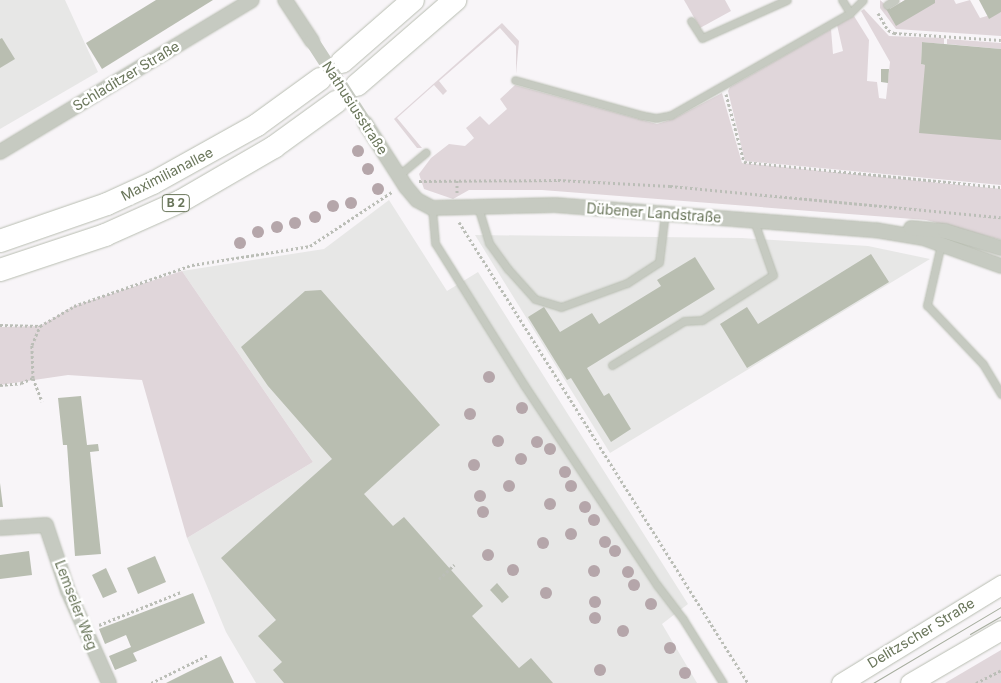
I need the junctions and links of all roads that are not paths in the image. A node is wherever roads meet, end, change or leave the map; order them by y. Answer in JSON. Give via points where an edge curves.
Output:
{"nodes":[{"id":1,"x":252,"y":0,"type":"edge"},
{"id":2,"x":286,"y":0,"type":"edge"},
{"id":3,"x":413,"y":0,"type":"edge"},
{"id":4,"x":455,"y":0,"type":"edge"},
{"id":5,"x":787,"y":0,"type":"edge"},
{"id":6,"x":842,"y":0,"type":"edge"},
{"id":7,"x":863,"y":0,"type":"edge"},
{"id":8,"x":895,"y":0,"type":"edge"},
{"id":9,"x":887,"y":5,"type":"dead end"},
{"id":10,"x":850,"y":13,"type":"junction"},
{"id":11,"x":691,"y":21,"type":"dead end"},
{"id":12,"x":342,"y":62,"type":"dead end"},
{"id":13,"x":320,"y":79,"type":"dead end"},
{"id":14,"x":515,"y":80,"type":"dead end"},
{"id":15,"x":357,"y":85,"type":"dead end"},
{"id":16,"x":336,"y":102,"type":"dead end"},
{"id":17,"x":0,"y":152,"type":"edge"},
{"id":18,"x":426,"y":152,"type":"dead end"},
{"id":19,"x":403,"y":181,"type":"junction"},
{"id":20,"x":432,"y":208,"type":"junction"},
{"id":21,"x":478,"y":208,"type":"junction"},
{"id":22,"x":665,"y":213,"type":"junction"},
{"id":23,"x":754,"y":220,"type":"junction"},
{"id":24,"x":876,"y":230,"type":"junction"},
{"id":25,"x":0,"y":241,"type":"edge"},
{"id":26,"x":941,"y":244,"type":"junction"},
{"id":27,"x":1001,"y":248,"type":"edge"},
{"id":28,"x":1001,"y":266,"type":"edge"},
{"id":29,"x":0,"y":270,"type":"edge"},
{"id":30,"x":612,"y":365,"type":"dead end"},
{"id":31,"x":1001,"y":394,"type":"edge"},
{"id":32,"x":0,"y":528,"type":"edge"},
{"id":33,"x":1001,"y":585,"type":"edge"},
{"id":34,"x":1001,"y":630,"type":"edge"},
{"id":35,"x":109,"y":683,"type":"edge"},
{"id":36,"x":723,"y":683,"type":"edge"},
{"id":37,"x":841,"y":683,"type":"edge"},
{"id":38,"x":910,"y":683,"type":"edge"}],
"edges":[{"from":1,"to":17,"type":"street","name":"Schladitzer Straße"},
{"from":2,"to":19,"type":"street","name":"Nathusiusstraße","bridge":true},
{"from":3,"to":12,"type":"highway"},
{"from":4,"to":15,"type":"highway"},
{"from":5,"to":11,"type":"lane","via":[[702,38]]},
{"from":6,"to":10,"type":"lane"},
{"from":7,"to":10,"type":"lane"},
{"from":8,"to":9,"type":"lane"},
{"from":10,"to":14,"type":"lane","via":[[671,115],[656,118]]},
{"from":13,"to":25,"type":"highway","name":"Maximilianallee","number":"B 2","via":[[257,125],[153,183],[99,207]]},
{"from":16,"to":29,"type":"highway","number":"B 2","via":[[274,147],[181,201],[105,235]]},
{"from":18,"to":19,"type":"lane"},
{"from":19,"to":20,"type":"street","name":"Nathusiusstraße","via":[[417,200]]},
{"from":20,"to":21,"type":"street","name":"Dübener Landstraße"},
{"from":20,"to":36,"type":"lane","via":[[435,243],[524,385],[657,585],[683,618]]},
{"from":21,"to":22,"type":"street","name":"Dübener Landstraße","via":[[555,205]]},
{"from":21,"to":22,"type":"lane","via":[[489,243],[508,269],[535,300],[561,307],[628,283],[659,262]]},
{"from":22,"to":23,"type":"street","name":"Dübener Landstraße"},
{"from":23,"to":24,"type":"street","name":"Dübener Landstraße"},
{"from":23,"to":30,"type":"lane","via":[[773,275],[702,320],[684,321]]},
{"from":24,"to":26,"type":"street","name":"Dübener Landstraße"},
{"from":24,"to":27,"type":"street","name":"Dübener Landstraße","via":[[907,227],[945,231]]},
{"from":26,"to":28,"type":"street","name":"Dübener Landstraße"},
{"from":26,"to":31,"type":"lane","via":[[927,305],[983,364]]},
{"from":32,"to":35,"type":"street","name":"Lemseler Weg","via":[[46,525],[85,632]]},
{"from":33,"to":37,"type":"main road","name":"Delitzscher Straße"},
{"from":34,"to":38,"type":"main road"}]}
